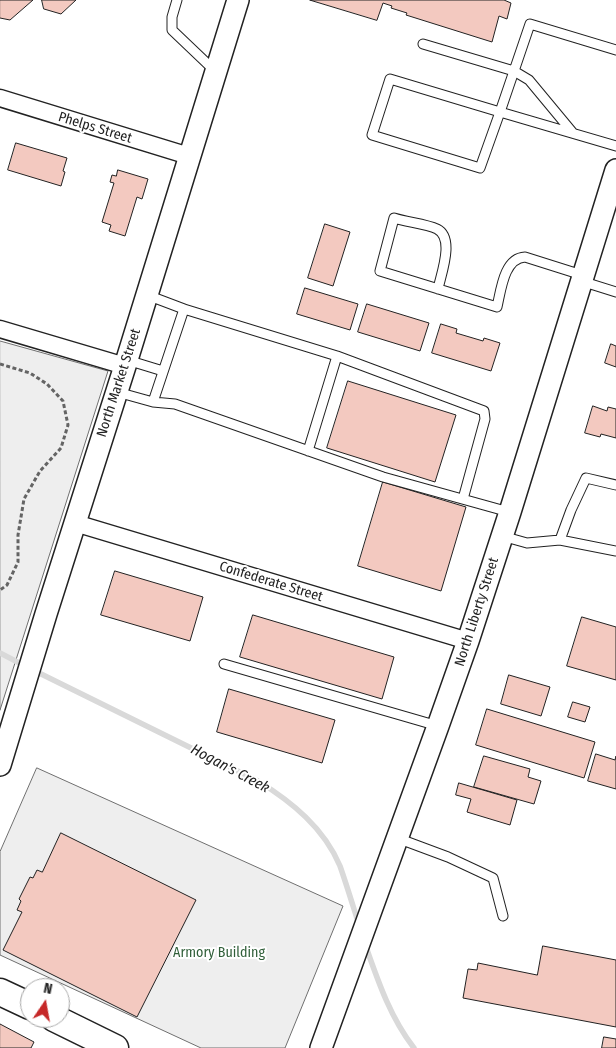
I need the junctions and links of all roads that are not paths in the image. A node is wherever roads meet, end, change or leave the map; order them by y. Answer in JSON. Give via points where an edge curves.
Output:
{"nodes":[{"id":1,"x":177,"y":0,"type":"edge"},
{"id":2,"x":238,"y":0,"type":"edge"},
{"id":3,"x":423,"y":44,"type":"dead end"},
{"id":4,"x":616,"y":50,"type":"edge"},
{"id":5,"x":514,"y":71,"type":"junction"},
{"id":6,"x":216,"y":72,"type":"junction"},
{"id":7,"x":0,"y":98,"type":"edge"},
{"id":8,"x":500,"y":112,"type":"junction"},
{"id":9,"x":573,"y":133,"type":"junction"},
{"id":10,"x":616,"y":146,"type":"edge"},
{"id":11,"x":189,"y":156,"type":"junction"},
{"id":12,"x":616,"y":170,"type":"edge"},
{"id":13,"x":581,"y":278,"type":"junction"},
{"id":14,"x":438,"y":289,"type":"junction"},
{"id":15,"x":616,"y":292,"type":"edge"},
{"id":16,"x":147,"y":295,"type":"junction"},
{"id":17,"x":184,"y":309,"type":"junction"},
{"id":18,"x":0,"y":329,"type":"edge"},
{"id":19,"x":337,"y":356,"type":"junction"},
{"id":20,"x":126,"y":363,"type":"junction"},
{"id":21,"x":164,"y":371,"type":"junction"},
{"id":22,"x":117,"y":392,"type":"junction"},
{"id":23,"x":153,"y":402,"type":"junction"},
{"id":24,"x":308,"y":451,"type":"junction"},
{"id":25,"x":616,"y":485,"type":"edge"},
{"id":26,"x":464,"y":499,"type":"junction"},
{"id":27,"x":510,"y":512,"type":"junction"},
{"id":28,"x":75,"y":523,"type":"junction"},
{"id":29,"x":502,"y":536,"type":"junction"},
{"id":30,"x":560,"y":540,"type":"junction"},
{"id":31,"x":616,"y":551,"type":"edge"},
{"id":32,"x":468,"y":641,"type":"junction"},
{"id":33,"x":224,"y":664,"type":"dead end"},
{"id":34,"x":438,"y":726,"type":"junction"},
{"id":35,"x":6,"y":730,"type":"edge"},
{"id":36,"x":0,"y":765,"type":"edge"},
{"id":37,"x":397,"y":838,"type":"junction"},
{"id":38,"x":504,"y":916,"type":"dead end"},
{"id":39,"x":0,"y":992,"type":"edge"},
{"id":40,"x":20,"y":1001,"type":"edge"},
{"id":41,"x":70,"y":1026,"type":"edge"},
{"id":42,"x":115,"y":1048,"type":"edge"},
{"id":43,"x":321,"y":1048,"type":"edge"}],
"edges":[{"from":1,"to":6,"type":"lane","via":[[172,30]]},
{"from":2,"to":6,"type":"street","name":"North Market Street"},
{"from":3,"to":5,"type":"lane"},
{"from":4,"to":5,"type":"lane","via":[[530,24]]},
{"from":5,"to":8,"type":"lane"},
{"from":5,"to":9,"type":"lane","via":[[529,80]]},
{"from":6,"to":11,"type":"street","name":"North Market Street"},
{"from":7,"to":11,"type":"street","name":"Phelps Street"},
{"from":8,"to":8,"type":"lane","via":[[390,79],[372,135],[480,168]]},
{"from":8,"to":9,"type":"lane"},
{"from":9,"to":10,"type":"lane"},
{"from":11,"to":16,"type":"street","name":"North Market Street"},
{"from":12,"to":13,"type":"street","name":"North Liberty Street"},
{"from":13,"to":14,"type":"lane","via":[[525,257],[511,263],[497,307]]},
{"from":13,"to":15,"type":"lane"},
{"from":13,"to":27,"type":"street","name":"North Liberty Street"},
{"from":14,"to":14,"type":"lane","via":[[380,271],[394,218],[437,230],[443,236],[446,254]]},
{"from":16,"to":17,"type":"lane"},
{"from":16,"to":20,"type":"street","name":"North Market Street"},
{"from":17,"to":19,"type":"lane"},
{"from":17,"to":21,"type":"lane"},
{"from":18,"to":20,"type":"street"},
{"from":19,"to":24,"type":"lane"},
{"from":19,"to":26,"type":"lane","via":[[484,411],[485,419]]},
{"from":20,"to":21,"type":"lane"},
{"from":20,"to":22,"type":"street","name":"North Market Street"},
{"from":21,"to":23,"type":"lane"},
{"from":22,"to":23,"type":"lane"},
{"from":22,"to":28,"type":"street","name":"North Market Street"},
{"from":23,"to":24,"type":"lane","via":[[175,404]]},
{"from":24,"to":26,"type":"lane","via":[[383,477]]},
{"from":25,"to":30,"type":"lane","via":[[586,478]]},
{"from":26,"to":27,"type":"lane"},
{"from":27,"to":29,"type":"street","name":"North Liberty Street"},
{"from":28,"to":32,"type":"street","name":"Confederate Street"},
{"from":28,"to":35,"type":"street","name":"North Market Street","via":[[26,682]]},
{"from":29,"to":30,"type":"lane","via":[[527,543]]},
{"from":29,"to":32,"type":"street","name":"North Liberty Street"},
{"from":30,"to":31,"type":"lane"},
{"from":32,"to":34,"type":"street","name":"North Liberty Street"},
{"from":33,"to":34,"type":"lane"},
{"from":34,"to":37,"type":"street","name":"North Liberty Street"},
{"from":35,"to":36,"type":"street","name":"North Market Street"},
{"from":37,"to":38,"type":"lane","via":[[493,878]]},
{"from":37,"to":43,"type":"street","name":"North Liberty Street"},
{"from":39,"to":40,"type":"main road"},
{"from":41,"to":42,"type":"main road"}]}
